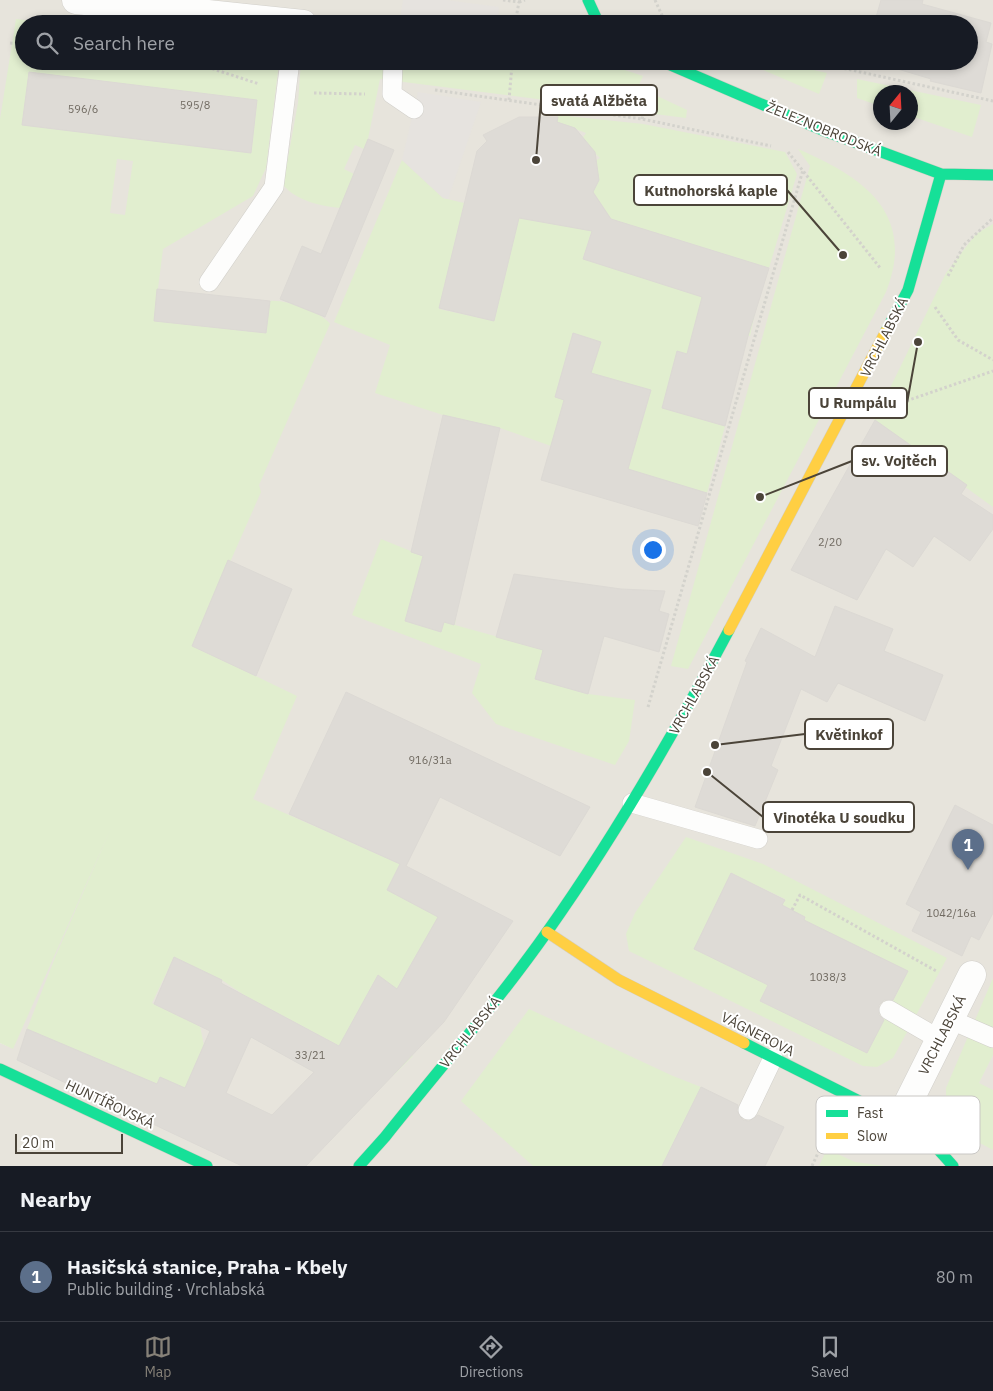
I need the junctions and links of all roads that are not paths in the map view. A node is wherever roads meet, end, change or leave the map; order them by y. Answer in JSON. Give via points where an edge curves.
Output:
{"nodes":[{"id":1,"x":76,"y":0,"type":"edge"},
{"id":2,"x":588,"y":0,"type":"edge"},
{"id":3,"x":183,"y":5,"type":"edge"},
{"id":4,"x":247,"y":15,"type":"edge"},
{"id":5,"x":595,"y":15,"type":"edge"},
{"id":6,"x":289,"y":70,"type":"edge"},
{"id":7,"x":392,"y":70,"type":"edge"},
{"id":8,"x":682,"y":70,"type":"edge"},
{"id":9,"x":414,"y":109,"type":"dead end"},
{"id":10,"x":941,"y":174,"type":"junction"},
{"id":11,"x":993,"y":176,"type":"edge"},
{"id":12,"x":209,"y":282,"type":"dead end"},
{"id":13,"x":632,"y":803,"type":"junction"},
{"id":14,"x":758,"y":839,"type":"dead end"},
{"id":15,"x":547,"y":932,"type":"junction"},
{"id":16,"x":972,"y":975,"type":"dead end"},
{"id":17,"x":889,"y":1010,"type":"dead end"},
{"id":18,"x":944,"y":1029,"type":"junction"},
{"id":19,"x":993,"y":1038,"type":"edge"},
{"id":20,"x":773,"y":1058,"type":"junction"},
{"id":21,"x":0,"y":1069,"type":"edge"},
{"id":22,"x":848,"y":1096,"type":"edge"},
{"id":23,"x":910,"y":1096,"type":"edge"},
{"id":24,"x":748,"y":1110,"type":"dead end"},
{"id":25,"x":942,"y":1154,"type":"edge"},
{"id":26,"x":207,"y":1166,"type":"edge"},
{"id":27,"x":359,"y":1166,"type":"edge"},
{"id":28,"x":953,"y":1166,"type":"edge"}],
"edges":[{"from":1,"to":3,"type":"street"},
{"from":2,"to":5,"type":"street"},
{"from":3,"to":4,"type":"street"},
{"from":6,"to":12,"type":"lane","via":[[274,187]]},
{"from":7,"to":9,"type":"lane","via":[[392,94]]},
{"from":8,"to":10,"type":"street","name":"ŽELEZNOBRODSKÁ","via":[[822,130]]},
{"from":10,"to":11,"type":"street","name":"ŽELEZNOBRODSKÁ"},
{"from":10,"to":13,"type":"street","name":"VRCHLABSKÁ","via":[[908,290],[698,689]]},
{"from":13,"to":14,"type":"lane"},
{"from":13,"to":15,"type":"street","name":"VRCHLABSKÁ"},
{"from":15,"to":20,"type":"street","name":"VÁGNEROVA","via":[[619,980]]},
{"from":15,"to":27,"type":"street","name":"VRCHLABSKÁ","via":[[386,1137]]},
{"from":16,"to":18,"type":"street","name":"VRCHLABSKÁ"},
{"from":17,"to":18,"type":"lane"},
{"from":18,"to":19,"type":"lane"},
{"from":18,"to":23,"type":"street","name":"VRCHLABSKÁ"},
{"from":20,"to":22,"type":"street","name":"VÁGNEROVA"},
{"from":20,"to":24,"type":"lane"},
{"from":21,"to":26,"type":"street","name":"HUNTÍŘOVSKÁ"},
{"from":25,"to":28,"type":"street","name":"VÁGNEROVA"}]}
